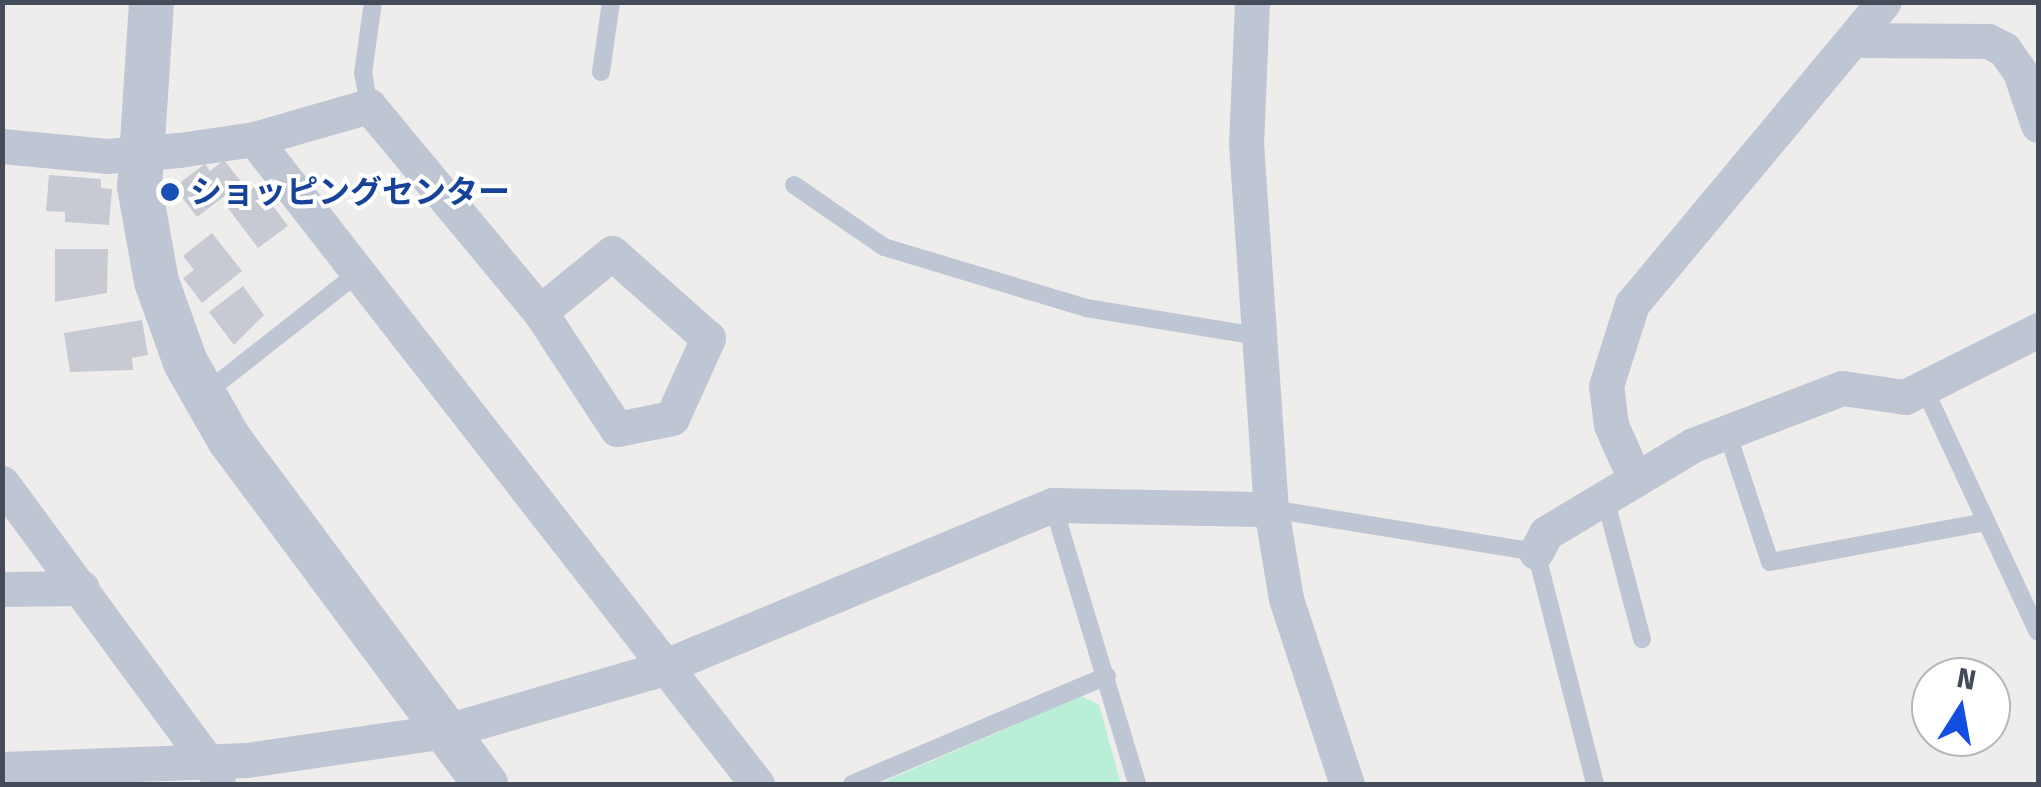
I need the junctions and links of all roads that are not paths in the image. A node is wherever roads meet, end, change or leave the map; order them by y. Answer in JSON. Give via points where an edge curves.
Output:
{"nodes":[{"id":1,"x":151,"y":2,"type":"edge"},
{"id":2,"x":373,"y":2,"type":"edge"},
{"id":3,"x":610,"y":2,"type":"edge"},
{"id":4,"x":1252,"y":2,"type":"edge"},
{"id":5,"x":1884,"y":2,"type":"edge"},
{"id":6,"x":1854,"y":40,"type":"junction"},
{"id":7,"x":601,"y":72,"type":"dead end"},
{"id":8,"x":368,"y":106,"type":"junction"},
{"id":9,"x":2038,"y":124,"type":"edge"},
{"id":10,"x":254,"y":139,"type":"junction"},
{"id":11,"x":2,"y":146,"type":"edge"},
{"id":12,"x":137,"y":153,"type":"junction"},
{"id":13,"x":794,"y":184,"type":"dead end"},
{"id":14,"x":358,"y":273,"type":"junction"},
{"id":15,"x":540,"y":312,"type":"junction"},
{"id":16,"x":2038,"y":330,"type":"edge"},
{"id":17,"x":1257,"y":336,"type":"junction"},
{"id":18,"x":1924,"y":388,"type":"junction"},
{"id":19,"x":203,"y":396,"type":"junction"},
{"id":20,"x":1727,"y":432,"type":"junction"},
{"id":21,"x":1635,"y":480,"type":"junction"},
{"id":22,"x":2,"y":482,"type":"edge"},
{"id":23,"x":1605,"y":498,"type":"junction"},
{"id":24,"x":1053,"y":504,"type":"junction"},
{"id":25,"x":1271,"y":509,"type":"junction"},
{"id":26,"x":1986,"y":522,"type":"junction"},
{"id":27,"x":1536,"y":552,"type":"junction"},
{"id":28,"x":82,"y":588,"type":"junction"},
{"id":29,"x":2,"y":590,"type":"edge"},
{"id":30,"x":2038,"y":632,"type":"edge"},
{"id":31,"x":1642,"y":639,"type":"dead end"},
{"id":32,"x":667,"y":665,"type":"junction"},
{"id":33,"x":1107,"y":676,"type":"junction"},
{"id":34,"x":446,"y":732,"type":"junction"},
{"id":35,"x":2,"y":768,"type":"edge"},
{"id":36,"x":216,"y":774,"type":"edge"},
{"id":37,"x":485,"y":784,"type":"edge"},
{"id":38,"x":756,"y":784,"type":"edge"},
{"id":39,"x":852,"y":784,"type":"edge"},
{"id":40,"x":1137,"y":784,"type":"edge"},
{"id":41,"x":1347,"y":784,"type":"edge"},
{"id":42,"x":1595,"y":784,"type":"edge"}],
"edges":[{"from":1,"to":12,"type":"street"},
{"from":2,"to":8,"type":"lane","via":[[363,72]]},
{"from":3,"to":7,"type":"lane"},
{"from":4,"to":17,"type":"street","via":[[1246,143]]},
{"from":5,"to":6,"type":"street"},
{"from":6,"to":9,"type":"street","via":[[1988,41],[2004,49],[2020,72]]},
{"from":6,"to":21,"type":"street","via":[[1632,304],[1606,386],[1611,425]]},
{"from":8,"to":10,"type":"street"},
{"from":8,"to":15,"type":"street"},
{"from":10,"to":12,"type":"street"},
{"from":10,"to":14,"type":"street"},
{"from":11,"to":12,"type":"street"},
{"from":12,"to":19,"type":"street","via":[[156,281]]},
{"from":13,"to":17,"type":"lane","via":[[884,247],[1086,308]]},
{"from":14,"to":19,"type":"lane"},
{"from":14,"to":32,"type":"street"},
{"from":15,"to":15,"type":"street","via":[[617,429],[672,418],[708,338],[612,253]]},
{"from":16,"to":18,"type":"street"},
{"from":17,"to":25,"type":"street"},
{"from":18,"to":20,"type":"street","via":[[1905,397],[1842,388]]},
{"from":18,"to":26,"type":"lane"},
{"from":19,"to":34,"type":"street"},
{"from":20,"to":21,"type":"street"},
{"from":20,"to":26,"type":"lane","via":[[1770,562]]},
{"from":21,"to":23,"type":"street"},
{"from":22,"to":28,"type":"street"},
{"from":23,"to":27,"type":"street","via":[[1546,533]]},
{"from":23,"to":31,"type":"lane"},
{"from":24,"to":25,"type":"street"},
{"from":24,"to":32,"type":"street"},
{"from":24,"to":33,"type":"lane"},
{"from":25,"to":27,"type":"lane"},
{"from":25,"to":41,"type":"street","via":[[1286,600]]},
{"from":26,"to":30,"type":"lane"},
{"from":27,"to":42,"type":"lane"},
{"from":28,"to":29,"type":"street"},
{"from":28,"to":36,"type":"street"},
{"from":32,"to":34,"type":"street"},
{"from":32,"to":38,"type":"street"},
{"from":33,"to":39,"type":"lane"},
{"from":33,"to":40,"type":"lane"},
{"from":34,"to":36,"type":"street"},
{"from":34,"to":37,"type":"street"},
{"from":35,"to":36,"type":"street"}]}
